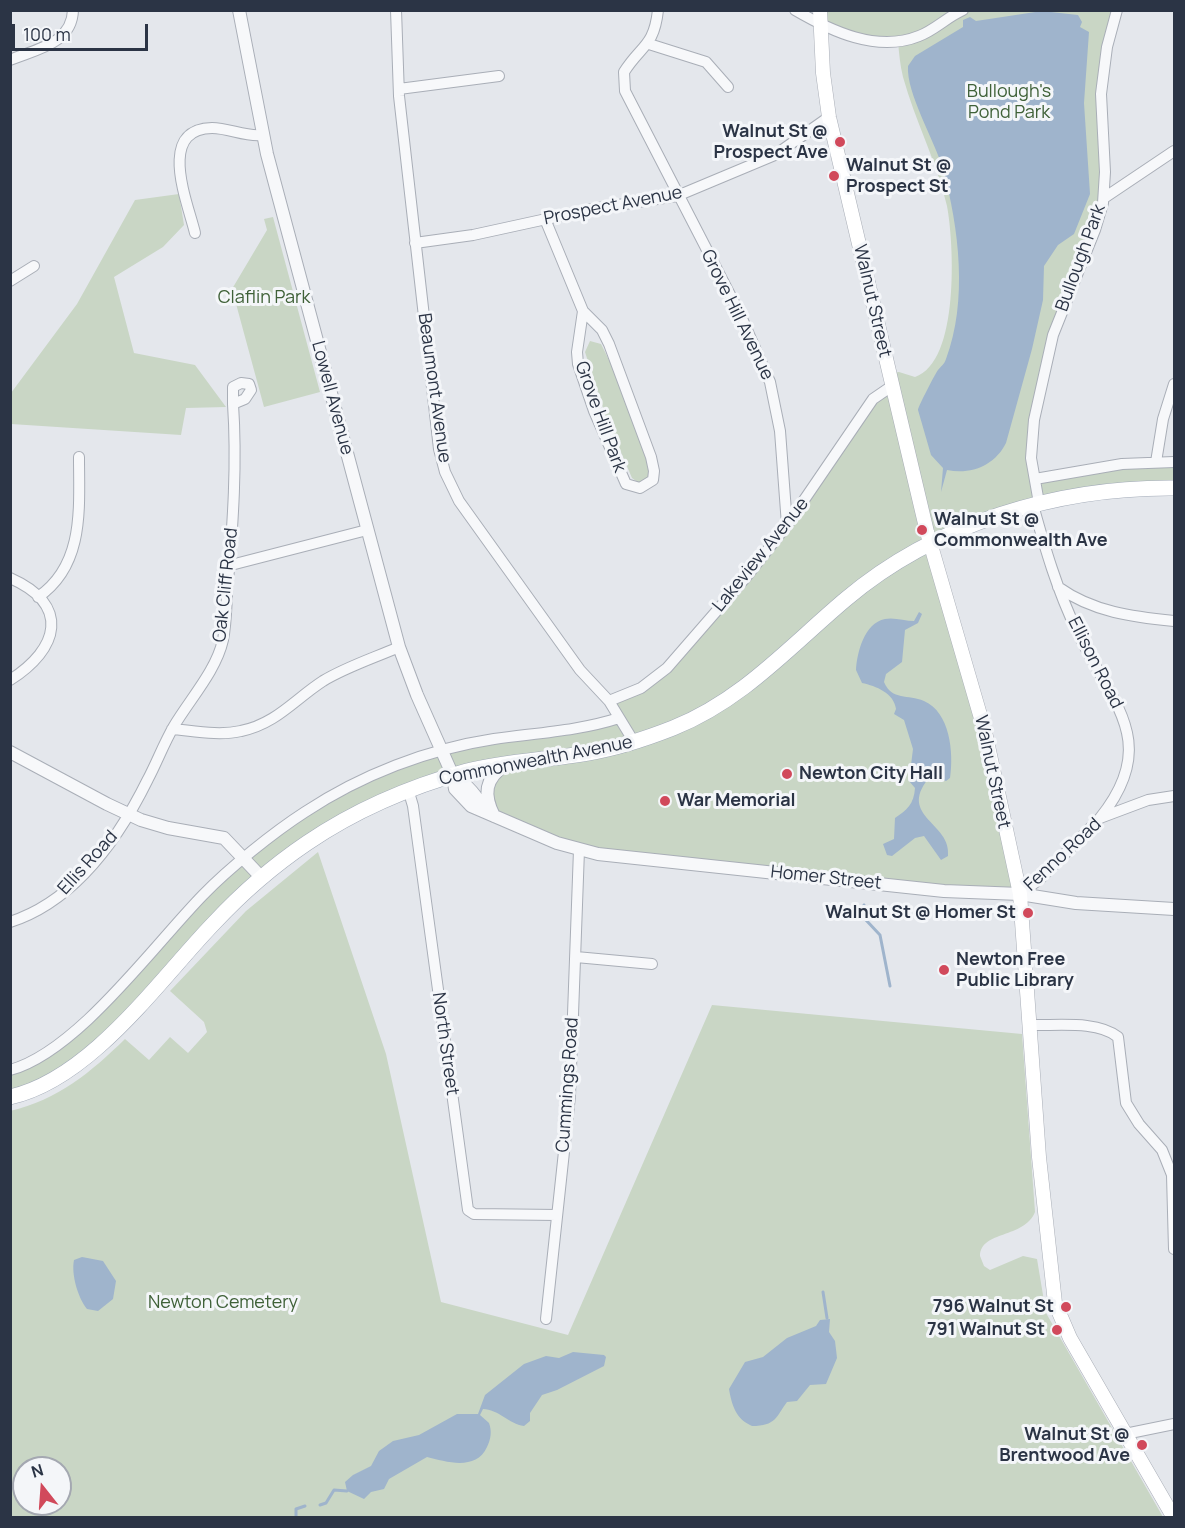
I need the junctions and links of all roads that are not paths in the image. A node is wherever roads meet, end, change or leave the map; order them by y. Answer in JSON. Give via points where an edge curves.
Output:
{"nodes":[{"id":1,"x":73,"y":10,"type":"edge"},
{"id":2,"x":239,"y":10,"type":"edge"},
{"id":3,"x":396,"y":10,"type":"edge"},
{"id":4,"x":658,"y":10,"type":"edge"},
{"id":5,"x":795,"y":10,"type":"edge"},
{"id":6,"x":820,"y":10,"type":"edge"},
{"id":7,"x":963,"y":10,"type":"edge"},
{"id":8,"x":1117,"y":10,"type":"edge"},
{"id":9,"x":820,"y":25,"type":"junction"},
{"id":10,"x":649,"y":44,"type":"junction"},
{"id":11,"x":10,"y":60,"type":"edge"},
{"id":12,"x":499,"y":76,"type":"dead end"},
{"id":13,"x":728,"y":87,"type":"dead end"},
{"id":14,"x":399,"y":89,"type":"junction"},
{"id":15,"x":829,"y":117,"type":"junction"},
{"id":16,"x":262,"y":135,"type":"junction"},
{"id":17,"x":1174,"y":151,"type":"edge"},
{"id":18,"x":677,"y":196,"type":"junction"},
{"id":19,"x":1104,"y":198,"type":"junction"},
{"id":20,"x":545,"y":219,"type":"junction"},
{"id":21,"x":195,"y":233,"type":"dead end"},
{"id":22,"x":415,"y":243,"type":"junction"},
{"id":23,"x":34,"y":266,"type":"dead end"},
{"id":24,"x":10,"y":281,"type":"edge"},
{"id":25,"x":583,"y":312,"type":"junction"},
{"id":26,"x":1174,"y":384,"type":"edge"},
{"id":27,"x":892,"y":386,"type":"junction"},
{"id":28,"x":233,"y":404,"type":"dead end"},
{"id":29,"x":79,"y":457,"type":"dead end"},
{"id":30,"x":1156,"y":462,"type":"junction"},
{"id":31,"x":1174,"y":462,"type":"edge"},
{"id":32,"x":1035,"y":478,"type":"junction"},
{"id":33,"x":1174,"y":488,"type":"edge"},
{"id":34,"x":1036,"y":504,"type":"junction"},
{"id":35,"x":787,"y":525,"type":"junction"},
{"id":36,"x":367,"y":530,"type":"junction"},
{"id":37,"x":930,"y":542,"type":"junction"},
{"id":38,"x":231,"y":565,"type":"junction"},
{"id":39,"x":10,"y":578,"type":"edge"},
{"id":40,"x":1058,"y":587,"type":"junction"},
{"id":41,"x":38,"y":597,"type":"junction"},
{"id":42,"x":1174,"y":621,"type":"edge"},
{"id":43,"x":399,"y":647,"type":"junction"},
{"id":44,"x":10,"y":680,"type":"edge"},
{"id":45,"x":609,"y":701,"type":"junction"},
{"id":46,"x":619,"y":718,"type":"junction"},
{"id":47,"x":172,"y":729,"type":"junction"},
{"id":48,"x":634,"y":742,"type":"junction"},
{"id":49,"x":441,"y":751,"type":"junction"},
{"id":50,"x":10,"y":752,"type":"edge"},
{"id":51,"x":505,"y":765,"type":"junction"},
{"id":52,"x":453,"y":776,"type":"junction"},
{"id":53,"x":408,"y":789,"type":"junction"},
{"id":54,"x":1174,"y":796,"type":"edge"},
{"id":55,"x":489,"y":813,"type":"junction"},
{"id":56,"x":129,"y":815,"type":"junction"},
{"id":57,"x":1100,"y":818,"type":"junction"},
{"id":58,"x":579,"y":850,"type":"junction"},
{"id":59,"x":245,"y":858,"type":"junction"},
{"id":60,"x":262,"y":878,"type":"junction"},
{"id":61,"x":1020,"y":894,"type":"junction"},
{"id":62,"x":1174,"y":909,"type":"edge"},
{"id":63,"x":10,"y":922,"type":"edge"},
{"id":64,"x":576,"y":957,"type":"junction"},
{"id":65,"x":652,"y":964,"type":"dead end"},
{"id":66,"x":1029,"y":1025,"type":"junction"},
{"id":67,"x":10,"y":1070,"type":"edge"},
{"id":68,"x":10,"y":1097,"type":"edge"},
{"id":69,"x":556,"y":1215,"type":"junction"},
{"id":70,"x":1174,"y":1249,"type":"edge"},
{"id":71,"x":546,"y":1319,"type":"dead end"},
{"id":72,"x":1174,"y":1424,"type":"edge"},
{"id":73,"x":1125,"y":1434,"type":"junction"},
{"id":74,"x":1174,"y":1518,"type":"edge"}],
"edges":[{"from":1,"to":11,"type":"street","via":[[71,24],[60,39]]},
{"from":2,"to":16,"type":"street","name":"Lowell Avenue"},
{"from":3,"to":14,"type":"street","name":"Beaumont Avenue"},
{"from":4,"to":10,"type":"street"},
{"from":5,"to":9,"type":"street"},
{"from":6,"to":9,"type":"main road","name":"Walnut Street"},
{"from":7,"to":9,"type":"street","via":[[921,35],[900,40],[861,39]]},
{"from":8,"to":19,"type":"street","name":"Bullough Park","via":[[1101,94]]},
{"from":9,"to":15,"type":"main road","name":"Walnut Street"},
{"from":10,"to":13,"type":"street","via":[[706,62]]},
{"from":10,"to":18,"type":"street","name":"Grove Hill Avenue","via":[[623,75],[625,91]]},
{"from":12,"to":14,"type":"street"},
{"from":14,"to":22,"type":"street","name":"Beaumont Avenue"},
{"from":15,"to":18,"type":"street","name":"Prospect Avenue","via":[[775,155]]},
{"from":15,"to":27,"type":"main road","name":"Walnut Street"},
{"from":16,"to":21,"type":"street","via":[[214,128],[195,132],[186,140],[179,151],[178,164]]},
{"from":16,"to":36,"type":"street","name":"Lowell Avenue"},
{"from":17,"to":19,"type":"street"},
{"from":18,"to":20,"type":"street","name":"Prospect Avenue"},
{"from":18,"to":35,"type":"street","name":"Grove Hill Avenue","via":[[740,314],[770,382],[780,430]]},
{"from":19,"to":32,"type":"street","name":"Bullough Park","via":[[1047,356],[1031,435]]},
{"from":20,"to":22,"type":"street","name":"Prospect Avenue"},
{"from":20,"to":25,"type":"street","name":"Grove Hill Park"},
{"from":22,"to":45,"type":"street","name":"Beaumont Avenue","via":[[439,449],[446,472],[477,527],[580,670]]},
{"from":23,"to":24,"type":"street"},
{"from":25,"to":25,"type":"street","name":"Grove Hill Park","via":[[602,330],[609,344],[651,457],[653,480],[640,488],[626,484],[619,472],[578,364]]},
{"from":26,"to":30,"type":"street"},
{"from":27,"to":35,"type":"street","name":"Lakeview Avenue","via":[[873,399]]},
{"from":27,"to":37,"type":"main road","name":"Walnut Street"},
{"from":28,"to":38,"type":"street","name":"Oak Cliff Road"},
{"from":29,"to":41,"type":"street","via":[[78,523],[68,565],[54,585]]},
{"from":30,"to":31,"type":"street"},
{"from":30,"to":32,"type":"street"},
{"from":32,"to":34,"type":"street","name":"Bullough Park"},
{"from":33,"to":34,"type":"main road","name":"Commonwealth Avenue","via":[[1123,490]]},
{"from":34,"to":37,"type":"main road","name":"Commonwealth Avenue"},
{"from":34,"to":40,"type":"street","name":"Ellison Road"},
{"from":35,"to":45,"type":"street","name":"Lakeview Avenue","via":[[667,668],[641,688]]},
{"from":36,"to":38,"type":"street"},
{"from":36,"to":43,"type":"street","name":"Lowell Avenue"},
{"from":37,"to":48,"type":"main road","name":"Commonwealth Avenue","via":[[863,584],[766,672],[728,700],[692,720]]},
{"from":37,"to":61,"type":"main road","name":"Walnut Street","via":[[985,732]]},
{"from":38,"to":47,"type":"street","name":"Oak Cliff Road","via":[[223,642],[206,678]]},
{"from":39,"to":41,"type":"street"},
{"from":40,"to":42,"type":"street","via":[[1104,611]]},
{"from":40,"to":57,"type":"street","name":"Ellison Road","via":[[1125,724],[1128,763],[1124,781]]},
{"from":41,"to":44,"type":"street","via":[[50,612],[53,630],[35,662]]},
{"from":43,"to":47,"type":"street","via":[[325,680],[270,722],[227,733]]},
{"from":43,"to":49,"type":"street","name":"Lowell Avenue"},
{"from":45,"to":46,"type":"street","name":"Beaumont Avenue"},
{"from":46,"to":48,"type":"street","name":"Beaumont Avenue"},
{"from":46,"to":49,"type":"street","name":"Commonwealth Avenue"},
{"from":47,"to":56,"type":"street","name":"Oak Cliff Road"},
{"from":48,"to":51,"type":"main road","name":"Commonwealth Avenue"},
{"from":49,"to":52,"type":"street","name":"Lowell Avenue"},
{"from":49,"to":59,"type":"street","name":"Commonwealth Avenue","via":[[376,773],[323,801]]},
{"from":50,"to":56,"type":"street"},
{"from":51,"to":52,"type":"main road","name":"Commonwealth Avenue"},
{"from":51,"to":55,"type":"street","via":[[491,776],[487,788]]},
{"from":52,"to":53,"type":"main road","name":"Commonwealth Avenue"},
{"from":52,"to":55,"type":"street","via":[[479,798]]},
{"from":53,"to":60,"type":"main road","name":"Commonwealth Avenue","via":[[342,821]]},
{"from":53,"to":69,"type":"street","name":"North Street","via":[[468,1210],[474,1214]]},
{"from":54,"to":57,"type":"street","name":"Fenno Road","via":[[1148,800]]},
{"from":55,"to":58,"type":"street","name":"Homer Street"},
{"from":56,"to":59,"type":"street","via":[[168,828],[224,838]]},
{"from":56,"to":63,"type":"street","name":"Ellis Road","via":[[72,886],[52,903]]},
{"from":57,"to":61,"type":"street","name":"Fenno Road"},
{"from":58,"to":61,"type":"street","name":"Homer Street","via":[[944,891]]},
{"from":58,"to":64,"type":"street","name":"Cummings Road"},
{"from":59,"to":60,"type":"street"},
{"from":59,"to":67,"type":"street","name":"Commonwealth Avenue","via":[[205,892],[62,1041],[43,1057]]},
{"from":60,"to":68,"type":"main road","name":"Commonwealth Avenue","via":[[79,1063],[41,1087]]},
{"from":61,"to":62,"type":"street","name":"Homer Street","via":[[1076,903]]},
{"from":61,"to":66,"type":"main road","name":"Walnut Street"},
{"from":64,"to":65,"type":"street"},
{"from":64,"to":69,"type":"street","name":"Cummings Road","via":[[570,1096]]},
{"from":66,"to":70,"type":"street","via":[[1097,1028],[1118,1037],[1126,1103],[1162,1150],[1172,1175]]},
{"from":66,"to":73,"type":"main road","name":"Walnut Street","via":[[1054,1303]]},
{"from":69,"to":71,"type":"street","name":"Cummings Road"},
{"from":72,"to":73,"type":"street"},
{"from":73,"to":74,"type":"main road","name":"Walnut Street"}]}
